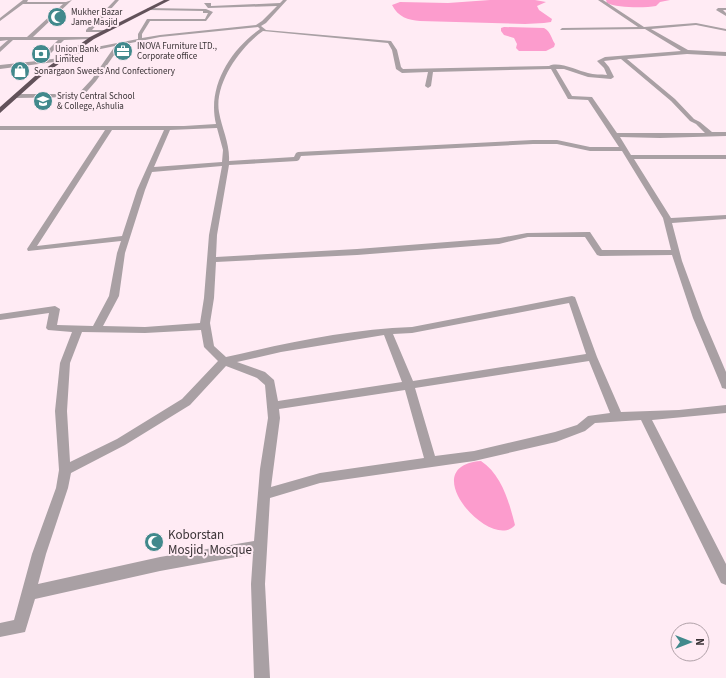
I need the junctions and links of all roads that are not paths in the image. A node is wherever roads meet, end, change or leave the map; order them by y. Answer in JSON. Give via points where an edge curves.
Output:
{"nodes":[{"id":1,"x":116,"y":0,"type":"edge"},
{"id":2,"x":168,"y":0,"type":"edge"},
{"id":3,"x":240,"y":0,"type":"edge"},
{"id":4,"x":600,"y":0,"type":"edge"},
{"id":5,"x":24,"y":1,"type":"edge"},
{"id":6,"x":68,"y":1,"type":"edge"},
{"id":7,"x":199,"y":1,"type":"dead end"},
{"id":8,"x":212,"y":1,"type":"edge"},
{"id":9,"x":283,"y":2,"type":"edge"},
{"id":10,"x":156,"y":6,"type":"junction"},
{"id":11,"x":240,"y":6,"type":"junction"},
{"id":12,"x":149,"y":9,"type":"junction"},
{"id":13,"x":726,"y":9,"type":"edge"},
{"id":14,"x":726,"y":15,"type":"edge"},
{"id":15,"x":0,"y":20,"type":"edge"},
{"id":16,"x":260,"y":28,"type":"junction"},
{"id":17,"x":644,"y":28,"type":"junction"},
{"id":18,"x":562,"y":29,"type":"dead end"},
{"id":19,"x":726,"y":30,"type":"edge"},
{"id":20,"x":104,"y":31,"type":"junction"},
{"id":21,"x":28,"y":38,"type":"junction"},
{"id":22,"x":63,"y":38,"type":"junction"},
{"id":23,"x":92,"y":38,"type":"junction"},
{"id":24,"x":0,"y":39,"type":"edge"},
{"id":25,"x":12,"y":39,"type":"junction"},
{"id":26,"x":140,"y":39,"type":"junction"},
{"id":27,"x":119,"y":44,"type":"junction"},
{"id":28,"x":0,"y":50,"type":"edge"},
{"id":29,"x":687,"y":52,"type":"junction"},
{"id":30,"x":67,"y":54,"type":"junction"},
{"id":31,"x":726,"y":54,"type":"edge"},
{"id":32,"x":623,"y":58,"type":"junction"},
{"id":33,"x":60,"y":60,"type":"junction"},
{"id":34,"x":38,"y":63,"type":"junction"},
{"id":35,"x":552,"y":66,"type":"junction"},
{"id":36,"x":0,"y":67,"type":"edge"},
{"id":37,"x":430,"y":71,"type":"junction"},
{"id":38,"x":428,"y":86,"type":"dead end"},
{"id":39,"x":16,"y":96,"type":"junction"},
{"id":40,"x":0,"y":110,"type":"edge"},
{"id":41,"x":219,"y":126,"type":"junction"},
{"id":42,"x":0,"y":128,"type":"edge"},
{"id":43,"x":110,"y":128,"type":"junction"},
{"id":44,"x":168,"y":128,"type":"junction"},
{"id":45,"x":710,"y":134,"type":"junction"},
{"id":46,"x":726,"y":134,"type":"edge"},
{"id":47,"x":616,"y":135,"type":"junction"},
{"id":48,"x":624,"y":149,"type":"junction"},
{"id":49,"x":630,"y":157,"type":"junction"},
{"id":50,"x":726,"y":157,"type":"edge"},
{"id":51,"x":225,"y":164,"type":"junction"},
{"id":52,"x":149,"y":170,"type":"junction"},
{"id":53,"x":726,"y":217,"type":"edge"},
{"id":54,"x":668,"y":221,"type":"junction"},
{"id":55,"x":126,"y":238,"type":"junction"},
{"id":56,"x":676,"y":252,"type":"junction"},
{"id":57,"x":212,"y":260,"type":"junction"},
{"id":58,"x":0,"y":317,"type":"edge"},
{"id":59,"x":205,"y":326,"type":"junction"},
{"id":60,"x":78,"y":328,"type":"junction"},
{"id":61,"x":96,"y":330,"type":"junction"},
{"id":62,"x":387,"y":331,"type":"junction"},
{"id":63,"x":592,"y":357,"type":"junction"},
{"id":64,"x":224,"y":361,"type":"junction"},
{"id":65,"x":409,"y":385,"type":"junction"},
{"id":66,"x":726,"y":385,"type":"edge"},
{"id":67,"x":273,"y":406,"type":"junction"},
{"id":68,"x":726,"y":409,"type":"edge"},
{"id":69,"x":644,"y":415,"type":"junction"},
{"id":70,"x":617,"y":416,"type":"junction"},
{"id":71,"x":431,"y":462,"type":"junction"},
{"id":72,"x":65,"y":470,"type":"junction"},
{"id":73,"x":264,"y":494,"type":"junction"},
{"id":74,"x":261,"y":546,"type":"junction"},
{"id":75,"x":726,"y":578,"type":"edge"},
{"id":76,"x":29,"y":593,"type":"junction"},
{"id":77,"x":0,"y":630,"type":"edge"},
{"id":78,"x":262,"y":678,"type":"edge"}],
"edges":[{"from":1,"to":20,"type":"street","via":[[88,31]]},
{"from":2,"to":10,"type":"highway"},
{"from":3,"to":11,"type":"street","via":[[244,2],[240,2]]},
{"from":4,"to":17,"type":"street"},
{"from":5,"to":6,"type":"street"},
{"from":5,"to":15,"type":"street"},
{"from":6,"to":21,"type":"street"},
{"from":7,"to":8,"type":"street"},
{"from":9,"to":11,"type":"street"},
{"from":9,"to":16,"type":"street"},
{"from":10,"to":11,"type":"street"},
{"from":10,"to":12,"type":"highway"},
{"from":12,"to":20,"type":"highway"},
{"from":12,"to":26,"type":"street","via":[[211,12],[206,20],[150,20],[140,34]]},
{"from":13,"to":14,"type":"street","via":[[718,9]]},
{"from":16,"to":26,"type":"street"},
{"from":16,"to":37,"type":"street","via":[[294,35],[389,42],[394,47],[398,68],[402,71]]},
{"from":16,"to":41,"type":"street","via":[[235,55],[219,86],[216,111]]},
{"from":17,"to":18,"type":"street"},
{"from":17,"to":19,"type":"street","via":[[696,24]]},
{"from":17,"to":29,"type":"street"},
{"from":20,"to":23,"type":"highway"},
{"from":21,"to":22,"type":"street"},
{"from":21,"to":25,"type":"street"},
{"from":22,"to":23,"type":"street"},
{"from":22,"to":34,"type":"street"},
{"from":23,"to":30,"type":"highway"},
{"from":24,"to":25,"type":"street"},
{"from":25,"to":28,"type":"street"},
{"from":26,"to":27,"type":"street"},
{"from":27,"to":30,"type":"street"},
{"from":27,"to":39,"type":"street","via":[[80,96]]},
{"from":29,"to":31,"type":"street"},
{"from":29,"to":32,"type":"street"},
{"from":30,"to":33,"type":"highway"},
{"from":32,"to":35,"type":"street","via":[[600,61],[610,77],[588,75],[572,68]]},
{"from":32,"to":45,"type":"street"},
{"from":33,"to":34,"type":"street"},
{"from":33,"to":39,"type":"highway"},
{"from":34,"to":36,"type":"street"},
{"from":35,"to":37,"type":"street"},
{"from":35,"to":47,"type":"street","via":[[570,98],[590,98]]},
{"from":37,"to":38,"type":"street"},
{"from":39,"to":40,"type":"highway"},
{"from":41,"to":44,"type":"street"},
{"from":41,"to":51,"type":"street","via":[[226,150]]},
{"from":42,"to":43,"type":"street"},
{"from":43,"to":44,"type":"street"},
{"from":43,"to":55,"type":"street","via":[[31,249]]},
{"from":44,"to":52,"type":"street"},
{"from":45,"to":46,"type":"street"},
{"from":45,"to":47,"type":"street"},
{"from":47,"to":48,"type":"street"},
{"from":48,"to":49,"type":"street"},
{"from":48,"to":51,"type":"street","via":[[590,149],[557,142],[533,142],[298,154],[297,159]]},
{"from":49,"to":50,"type":"street"},
{"from":49,"to":54,"type":"street"},
{"from":51,"to":52,"type":"street"},
{"from":51,"to":57,"type":"street"},
{"from":52,"to":55,"type":"street"},
{"from":53,"to":54,"type":"street"},
{"from":54,"to":56,"type":"street"},
{"from":55,"to":61,"type":"street","via":[[114,296]]},
{"from":56,"to":57,"type":"street","via":[[600,253],[587,234],[527,235],[499,240],[357,252]]},
{"from":56,"to":66,"type":"street","via":[[698,318]]},
{"from":57,"to":59,"type":"street"},
{"from":58,"to":60,"type":"street","via":[[55,309],[51,328]]},
{"from":59,"to":61,"type":"street"},
{"from":59,"to":64,"type":"street","via":[[209,347]]},
{"from":60,"to":61,"type":"street"},
{"from":60,"to":72,"type":"street","via":[[66,363],[61,411]]},
{"from":62,"to":63,"type":"street","via":[[412,330],[572,300]]},
{"from":62,"to":64,"type":"street","via":[[281,348]]},
{"from":62,"to":65,"type":"street"},
{"from":63,"to":65,"type":"street"},
{"from":63,"to":70,"type":"street"},
{"from":64,"to":67,"type":"street","via":[[261,375],[270,383]]},
{"from":64,"to":72,"type":"street","via":[[186,402],[121,442]]},
{"from":65,"to":67,"type":"street"},
{"from":65,"to":71,"type":"street"},
{"from":67,"to":73,"type":"street","via":[[274,418]]},
{"from":68,"to":69,"type":"street"},
{"from":69,"to":70,"type":"street"},
{"from":69,"to":75,"type":"street"},
{"from":70,"to":71,"type":"street","via":[[592,419],[581,428],[556,437],[474,456]]},
{"from":71,"to":73,"type":"street","via":[[320,478]]},
{"from":72,"to":76,"type":"street","via":[[62,488],[39,554]]},
{"from":73,"to":74,"type":"street"},
{"from":74,"to":76,"type":"street","via":[[160,564]]},
{"from":74,"to":78,"type":"street","via":[[258,584]]},
{"from":76,"to":77,"type":"street","via":[[20,628]]}]}
